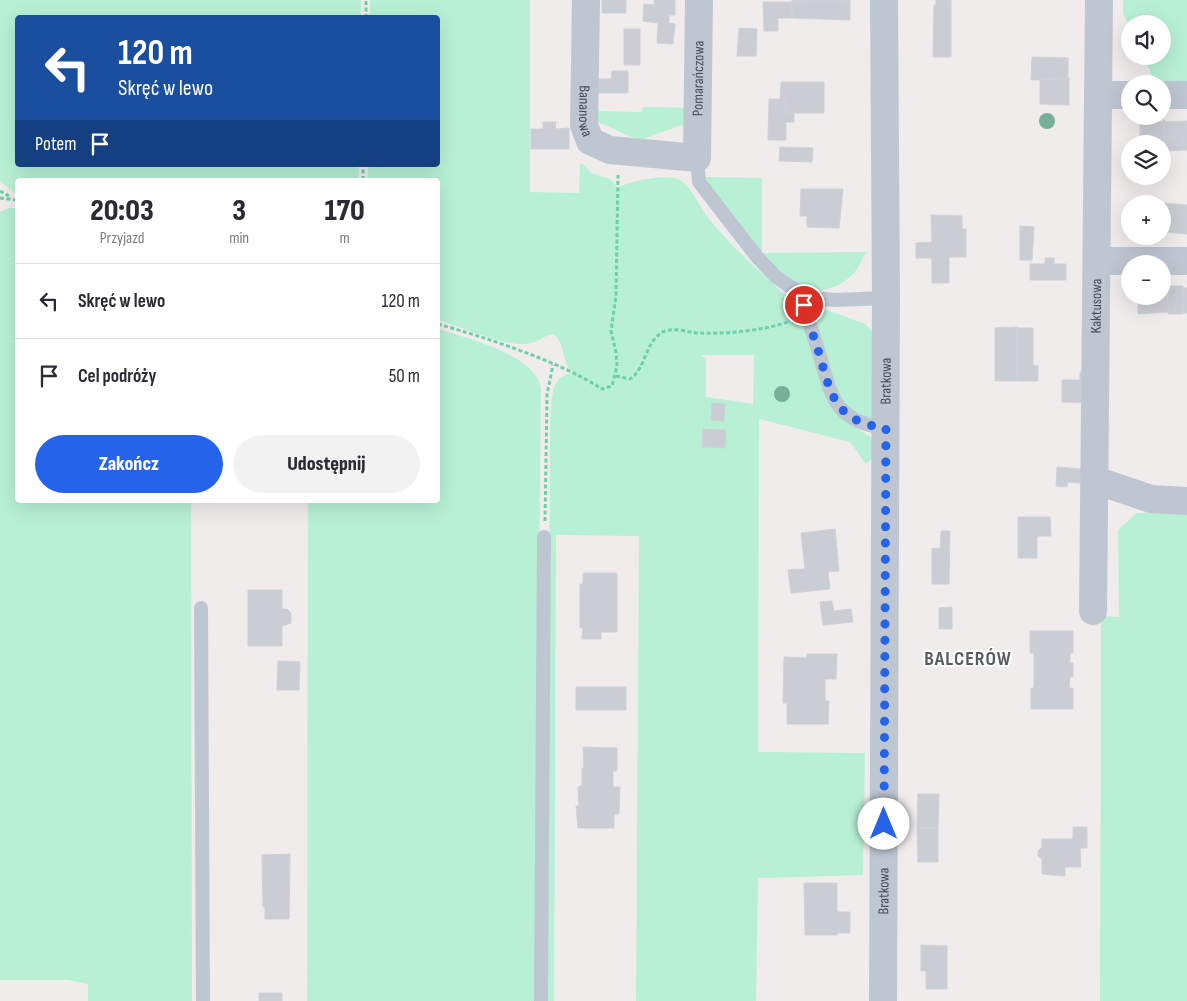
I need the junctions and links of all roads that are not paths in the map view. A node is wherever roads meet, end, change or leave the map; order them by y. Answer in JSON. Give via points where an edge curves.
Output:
{"nodes":[{"id":1,"x":586,"y":0,"type":"edge"},
{"id":2,"x":699,"y":0,"type":"edge"},
{"id":3,"x":884,"y":0,"type":"edge"},
{"id":4,"x":1099,"y":0,"type":"edge"},
{"id":5,"x":1098,"y":95,"type":"junction"},
{"id":6,"x":1121,"y":95,"type":"edge"},
{"id":7,"x":1171,"y":95,"type":"edge"},
{"id":8,"x":1187,"y":95,"type":"edge"},
{"id":9,"x":697,"y":158,"type":"junction"},
{"id":10,"x":1097,"y":261,"type":"junction"},
{"id":11,"x":1187,"y":261,"type":"edge"},
{"id":12,"x":802,"y":294,"type":"junction"},
{"id":13,"x":886,"y":298,"type":"junction"},
{"id":14,"x":886,"y":428,"type":"junction"},
{"id":15,"x":1095,"y":480,"type":"junction"},
{"id":16,"x":1187,"y":501,"type":"edge"},
{"id":17,"x":544,"y":537,"type":"road end"},
{"id":18,"x":201,"y":608,"type":"dead end"},
{"id":19,"x":1093,"y":611,"type":"dead end"},
{"id":20,"x":203,"y":1001,"type":"edge"},
{"id":21,"x":541,"y":1001,"type":"edge"},
{"id":22,"x":883,"y":1001,"type":"edge"}],
"edges":[{"from":1,"to":9,"type":"street","name":"Bananowa","via":[[585,133],[590,141],[600,148],[618,151]]},
{"from":2,"to":9,"type":"street","name":"Pomarańczowa"},
{"from":3,"to":13,"type":"street","name":"Bratkowa"},
{"from":4,"to":5,"type":"street","name":"Kaktusowa"},
{"from":5,"to":6,"type":"street"},
{"from":5,"to":10,"type":"street","name":"Kaktusowa"},
{"from":7,"to":8,"type":"street"},
{"from":9,"to":12,"type":"lane","via":[[697,174],[704,189],[776,277]]},
{"from":10,"to":11,"type":"street"},
{"from":10,"to":15,"type":"street","name":"Kaktusowa"},
{"from":12,"to":13,"type":"lane","via":[[836,300]]},
{"from":12,"to":14,"type":"lane","via":[[826,385],[839,409],[863,424]]},
{"from":13,"to":14,"type":"street","name":"Bratkowa"},
{"from":14,"to":22,"type":"street","name":"Bratkowa"},
{"from":15,"to":16,"type":"street","via":[[1151,499]]},
{"from":15,"to":19,"type":"street","name":"Kaktusowa"},
{"from":17,"to":21,"type":"lane"},
{"from":18,"to":20,"type":"lane"}]}
